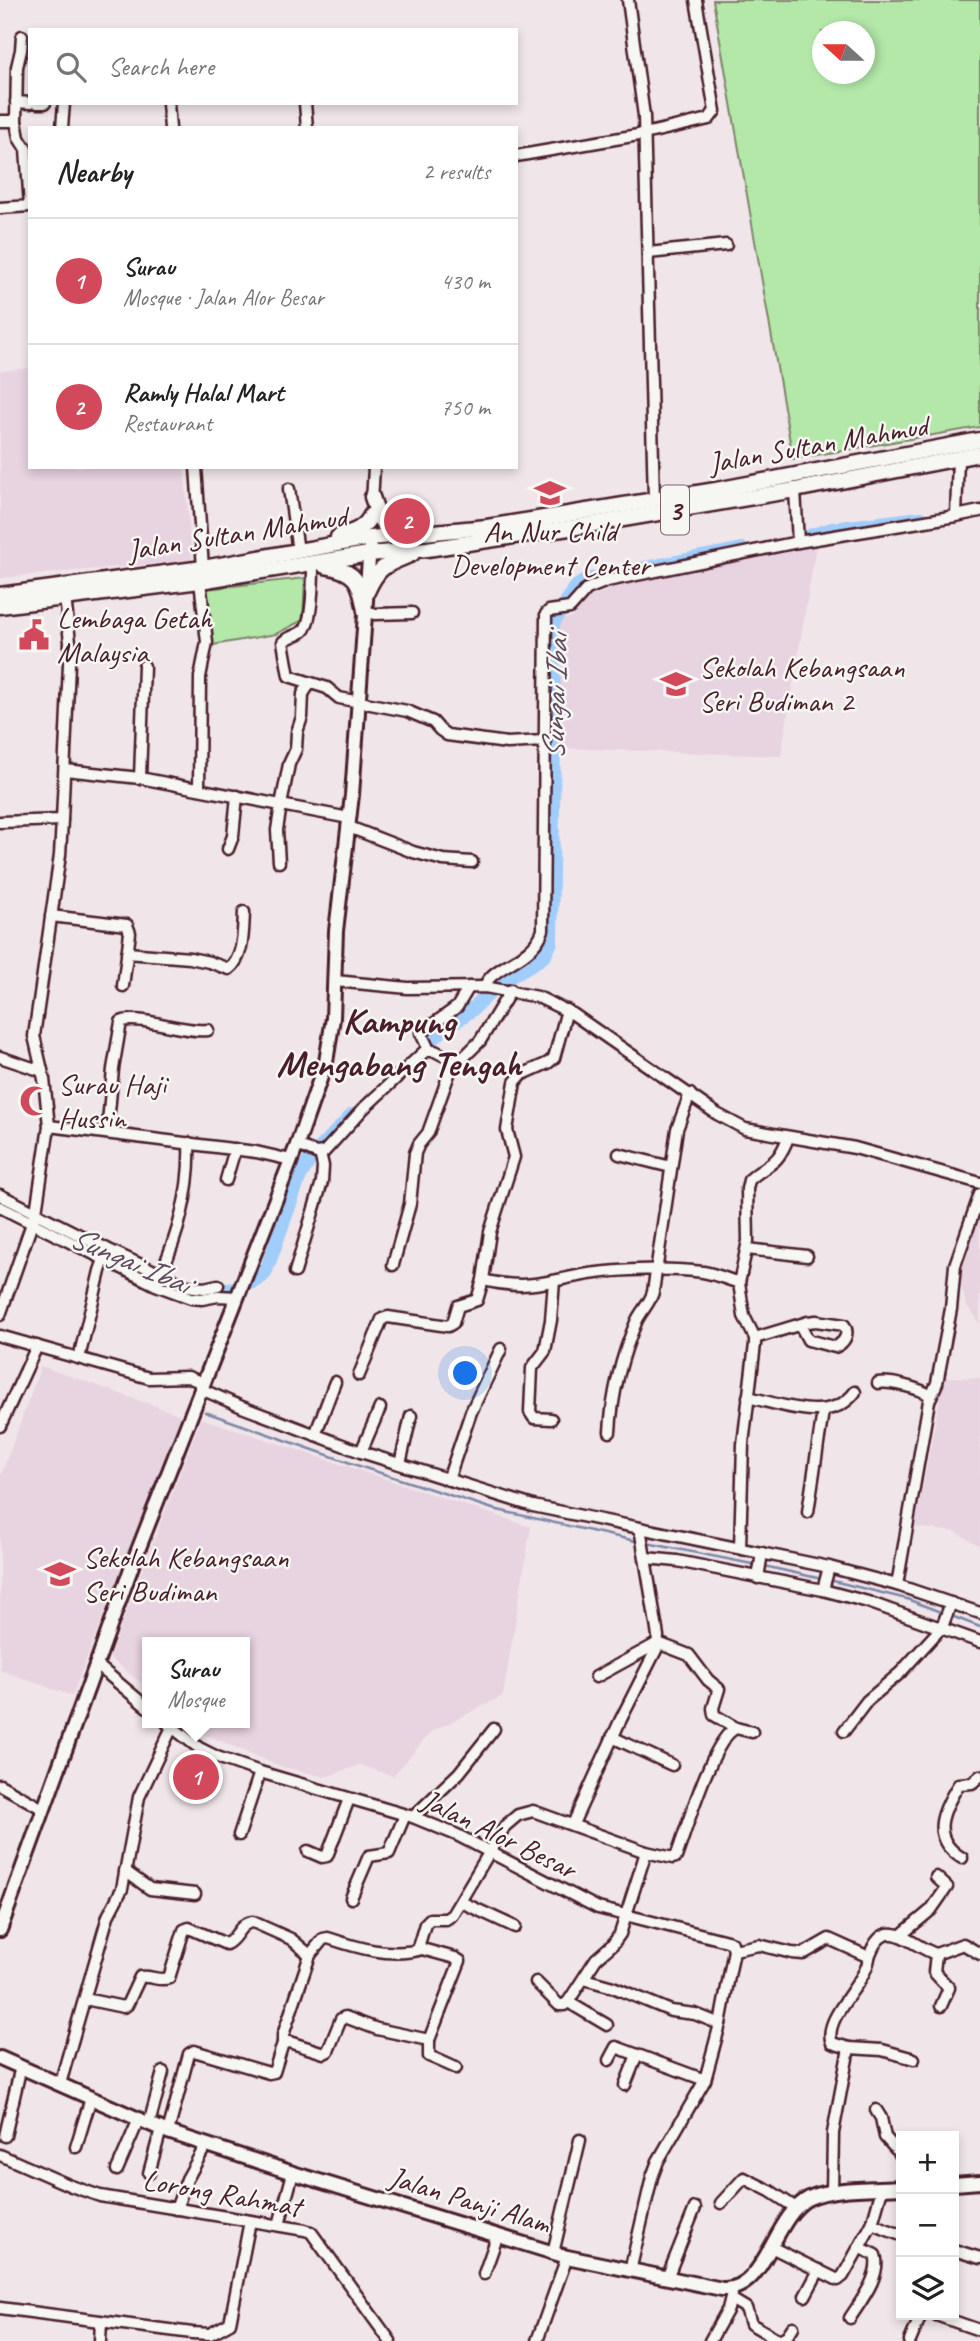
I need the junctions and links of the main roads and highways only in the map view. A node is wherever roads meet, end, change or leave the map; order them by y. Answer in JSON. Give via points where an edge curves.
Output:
{"nodes":[{"id":1,"x":980,"y":440,"type":"edge"},
{"id":2,"x":980,"y":454,"type":"edge"},
{"id":3,"x":859,"y":470,"type":"junction"},
{"id":4,"x":372,"y":497,"type":"road end"},
{"id":5,"x":371,"y":515,"type":"road end"},
{"id":6,"x":402,"y":535,"type":"junction"},
{"id":7,"x":370,"y":538,"type":"junction"},
{"id":8,"x":318,"y":546,"type":"junction"},
{"id":9,"x":427,"y":549,"type":"junction"},
{"id":10,"x":369,"y":554,"type":"junction"},
{"id":11,"x":313,"y":564,"type":"junction"},
{"id":12,"x":201,"y":575,"type":"junction"},
{"id":13,"x":367,"y":592,"type":"junction"},
{"id":14,"x":0,"y":595,"type":"edge"},
{"id":15,"x":0,"y":606,"type":"edge"},
{"id":16,"x":365,"y":611,"type":"junction"},
{"id":17,"x":0,"y":1930,"type":"edge"},
{"id":18,"x":1,"y":2061,"type":"edge"},
{"id":19,"x":980,"y":2182,"type":"edge"},
{"id":20,"x":959,"y":2184,"type":"edge"},
{"id":21,"x":896,"y":2188,"type":"edge"}],
"edges":[{"from":1,"to":3,"type":"highway","name":"Jalan Sultan Mahmud","number":"3"},
{"from":2,"to":3,"type":"highway","name":"Jalan Sultan Mahmud","number":"3"},
{"from":3,"to":6,"type":"highway","name":"Jalan Sultan Mahmud","number":"3","via":[[486,527]]},
{"from":3,"to":9,"type":"highway","name":"Jalan Sultan Mahmud","number":"3","via":[[795,490]]},
{"from":4,"to":6,"type":"highway","via":[[384,527]]},
{"from":5,"to":8,"type":"highway","via":[[362,527]]},
{"from":6,"to":7,"type":"highway","name":"Jalan Sultan Mahmud","number":"3"},
{"from":7,"to":8,"type":"highway","name":"Jalan Sultan Mahmud","number":"3"},
{"from":7,"to":10,"type":"main road"},
{"from":8,"to":12,"type":"highway","name":"Jalan Sultan Mahmud","number":"3"},
{"from":9,"to":10,"type":"highway","name":"Jalan Sultan Mahmud","number":"3"},
{"from":9,"to":13,"type":"highway","via":[[381,567]]},
{"from":10,"to":11,"type":"highway","name":"Jalan Sultan Mahmud","number":"3"},
{"from":10,"to":13,"type":"main road"},
{"from":11,"to":12,"type":"highway","name":"Jalan Sultan Mahmud","number":"3"},
{"from":11,"to":16,"type":"highway","via":[[346,571],[355,578]]},
{"from":12,"to":14,"type":"highway","name":"Jalan Sultan Mahmud","number":"3"},
{"from":12,"to":15,"type":"highway","name":"Jalan Sultan Mahmud","number":"3"},
{"from":13,"to":16,"type":"main road"},
{"from":16,"to":17,"type":"main road","via":[[326,1062],[133,1563]]},
{"from":18,"to":21,"type":"main road","name":"Jalan Panji Alam","via":[[154,2126],[293,2173],[567,2257],[732,2294],[755,2274],[788,2218],[809,2199],[832,2192]]},
{"from":19,"to":20,"type":"main road"}]}
